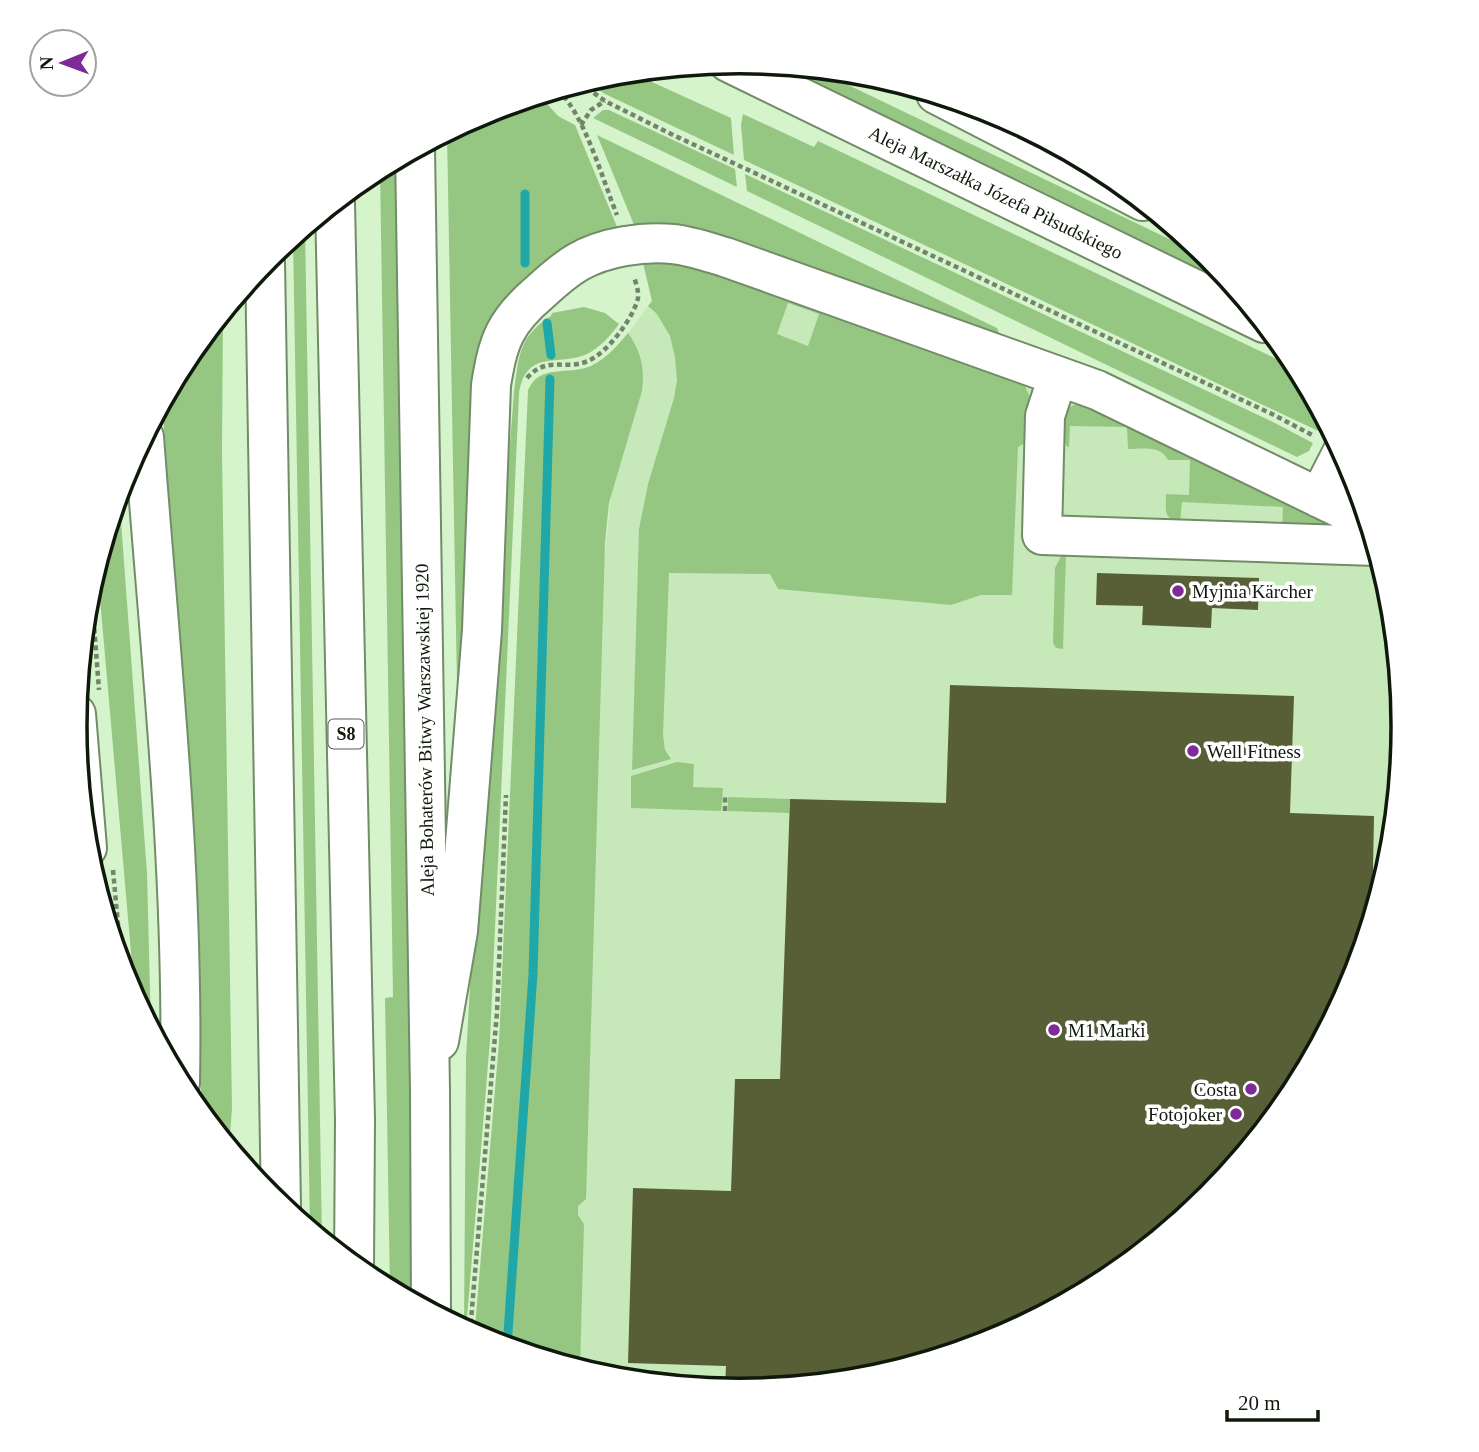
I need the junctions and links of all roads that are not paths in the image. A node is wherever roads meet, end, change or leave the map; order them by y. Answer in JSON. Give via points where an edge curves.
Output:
{"nodes":[{"id":1,"x":752,"y":74,"type":"edge"},
{"id":2,"x":1018,"y":136,"type":"edge"},
{"id":3,"x":416,"y":159,"type":"edge"},
{"id":4,"x":1068,"y":162,"type":"edge"},
{"id":5,"x":335,"y":214,"type":"edge"},
{"id":6,"x":265,"y":279,"type":"edge"},
{"id":7,"x":1244,"y":313,"type":"edge"},
{"id":8,"x":1058,"y":376,"type":"junction"},
{"id":9,"x":1331,"y":450,"type":"edge"},
{"id":10,"x":145,"y":457,"type":"edge"},
{"id":11,"x":1319,"y":498,"type":"junction"},
{"id":12,"x":1357,"y":516,"type":"edge"},
{"id":13,"x":1366,"y":546,"type":"edge"},
{"id":14,"x":276,"y":897,"type":"junction"},
{"id":15,"x":180,"y":1061,"type":"edge"},
{"id":16,"x":430,"y":1091,"type":"junction"},
{"id":17,"x":255,"y":1163,"type":"edge"},
{"id":18,"x":281,"y":1190,"type":"edge"},
{"id":19,"x":354,"y":1253,"type":"edge"},
{"id":20,"x":431,"y":1300,"type":"edge"}],
"edges":[{"from":1,"to":7,"type":"main road","name":"Aleja Marszałka Józefa Piłsudskiego"},
{"from":2,"to":4,"type":"main road"},
{"from":3,"to":16,"type":"main road","name":"Aleja Bohaterów Bitwy Warszawskiej 1920"},
{"from":5,"to":19,"type":"main road","number":"S8"},
{"from":6,"to":14,"type":"main road"},
{"from":8,"to":11,"type":"main road","via":[[1097,390]]},
{"from":8,"to":13,"type":"main road","via":[[1045,416],[1042,535]]},
{"from":8,"to":16,"type":"main road","via":[[725,257],[673,244],[627,246],[579,261],[520,311],[506,331],[491,385],[482,629],[458,931]]},
{"from":9,"to":11,"type":"main road"},
{"from":10,"to":15,"type":"main road","via":[[174,838]]},
{"from":11,"to":12,"type":"main road"},
{"from":14,"to":17,"type":"main road"},
{"from":14,"to":18,"type":"main road"},
{"from":16,"to":20,"type":"main road","name":"Aleja Bohaterów Bitwy Warszawskiej 1920"}]}
